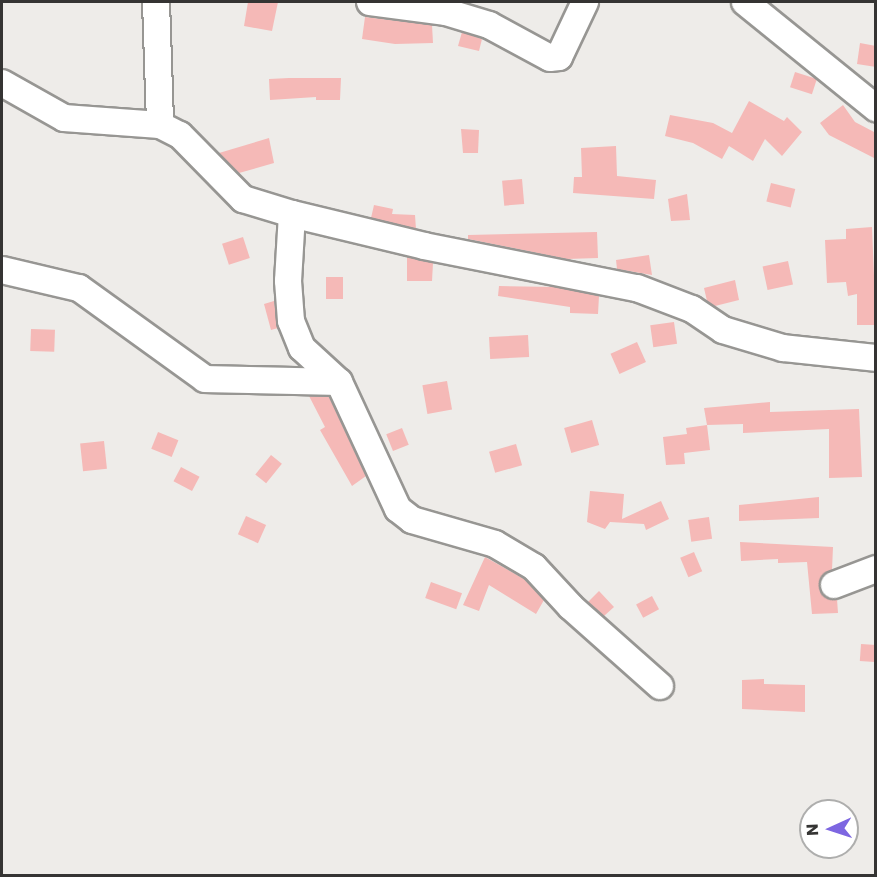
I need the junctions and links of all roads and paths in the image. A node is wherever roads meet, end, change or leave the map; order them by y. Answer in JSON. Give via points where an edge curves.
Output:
{"nodes":[{"id":1,"x":156,"y":2,"type":"edge"},
{"id":2,"x":370,"y":2,"type":"edge"},
{"id":3,"x":585,"y":2,"type":"edge"},
{"id":4,"x":745,"y":2,"type":"edge"},
{"id":5,"x":2,"y":83,"type":"edge"},
{"id":6,"x":876,"y":108,"type":"edge"},
{"id":7,"x":160,"y":125,"type":"junction"},
{"id":8,"x":292,"y":214,"type":"junction"},
{"id":9,"x":2,"y":270,"type":"edge"},
{"id":10,"x":875,"y":359,"type":"edge"},
{"id":11,"x":339,"y":382,"type":"junction"},
{"id":12,"x":876,"y":569,"type":"edge"},
{"id":13,"x":834,"y":585,"type":"dead end"},
{"id":14,"x":660,"y":686,"type":"dead end"}],
"edges":[{"from":1,"to":7,"type":"street"},
{"from":2,"to":3,"type":"street","via":[[446,12],[489,25],[550,58],[559,57]]},
{"from":4,"to":6,"type":"street"},
{"from":5,"to":7,"type":"street","via":[[64,118]]},
{"from":7,"to":8,"type":"street","via":[[180,135],[243,199]]},
{"from":8,"to":10,"type":"street","via":[[424,246],[637,288],[692,309],[734,333],[783,348]]},
{"from":8,"to":11,"type":"street","via":[[288,282],[291,321],[303,348]]},
{"from":9,"to":11,"type":"street","via":[[79,288],[205,379]]},
{"from":11,"to":14,"type":"street","via":[[398,508],[412,520],[495,544],[534,567],[571,607]]},
{"from":12,"to":13,"type":"street"}]}
